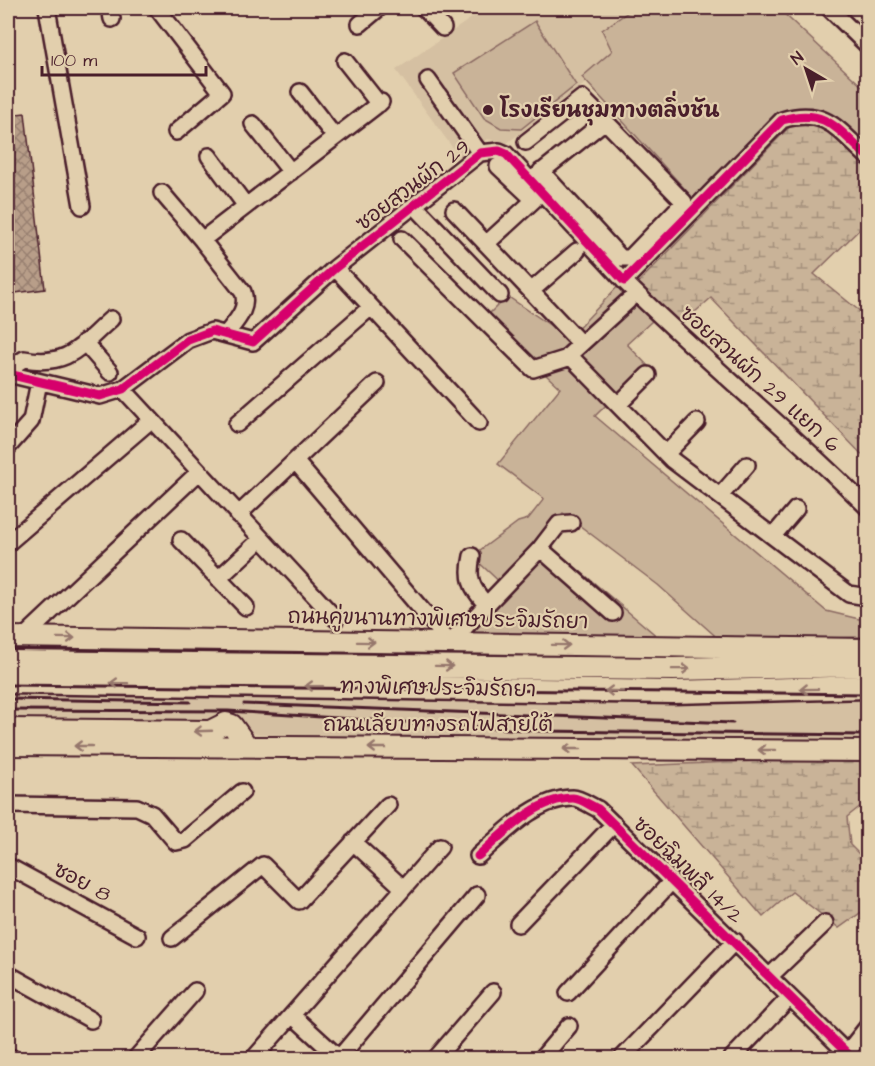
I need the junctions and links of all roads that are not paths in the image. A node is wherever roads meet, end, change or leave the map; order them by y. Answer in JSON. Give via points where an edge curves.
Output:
{"nodes":[{"id":1,"x":47,"y":8,"type":"edge"},
{"id":2,"x":157,"y":8,"type":"edge"},
{"id":3,"x":379,"y":8,"type":"edge"},
{"id":4,"x":424,"y":8,"type":"edge"},
{"id":5,"x":830,"y":8,"type":"edge"},
{"id":6,"x":360,"y":24,"type":"dead end"},
{"id":7,"x":442,"y":28,"type":"dead end"},
{"id":8,"x":867,"y":46,"type":"edge"},
{"id":9,"x":345,"y":60,"type":"dead end"},
{"id":10,"x":428,"y":80,"type":"dead end"},
{"id":11,"x":300,"y":92,"type":"dead end"},
{"id":12,"x":605,"y":121,"type":"junction"},
{"id":13,"x":254,"y":124,"type":"dead end"},
{"id":14,"x":176,"y":132,"type":"dead end"},
{"id":15,"x":335,"y":137,"type":"junction"},
{"id":16,"x":526,"y":142,"type":"dead end"},
{"id":17,"x":480,"y":153,"type":"junction"},
{"id":18,"x":209,"y":156,"type":"dead end"},
{"id":19,"x":867,"y":157,"type":"edge"},
{"id":20,"x":498,"y":166,"type":"dead end"},
{"id":21,"x":291,"y":172,"type":"junction"},
{"id":22,"x":536,"y":176,"type":"junction"},
{"id":23,"x":162,"y":193,"type":"dead end"},
{"id":24,"x":414,"y":205,"type":"junction"},
{"id":25,"x":82,"y":206,"type":"dead end"},
{"id":26,"x":246,"y":206,"type":"junction"},
{"id":27,"x":454,"y":210,"type":"dead end"},
{"id":28,"x":402,"y":239,"type":"dead end"},
{"id":29,"x":202,"y":240,"type":"junction"},
{"id":30,"x":486,"y":244,"type":"junction"},
{"id":31,"x":578,"y":251,"type":"dead end"},
{"id":32,"x":335,"y":268,"type":"junction"},
{"id":33,"x":624,"y":281,"type":"junction"},
{"id":34,"x":531,"y":291,"type":"junction"},
{"id":35,"x":500,"y":294,"type":"dead end"},
{"id":36,"x":628,"y":301,"type":"dead end"},
{"id":37,"x":371,"y":307,"type":"junction"},
{"id":38,"x":111,"y":319,"type":"dead end"},
{"id":39,"x":226,"y":334,"type":"junction"},
{"id":40,"x":84,"y":342,"type":"junction"},
{"id":41,"x":581,"y":344,"type":"junction"},
{"id":42,"x":571,"y":357,"type":"junction"},
{"id":43,"x":9,"y":366,"type":"edge"},
{"id":44,"x":110,"y":372,"type":"dead end"},
{"id":45,"x":648,"y":375,"type":"dead end"},
{"id":46,"x":39,"y":382,"type":"junction"},
{"id":47,"x":377,"y":383,"type":"dead end"},
{"id":48,"x":123,"y":389,"type":"junction"},
{"id":49,"x":618,"y":405,"type":"junction"},
{"id":50,"x":151,"y":420,"type":"junction"},
{"id":51,"x":697,"y":422,"type":"dead end"},
{"id":52,"x":479,"y":423,"type":"dead end"},
{"id":53,"x":237,"y":424,"type":"dead end"},
{"id":54,"x":8,"y":447,"type":"edge"},
{"id":55,"x":666,"y":453,"type":"junction"},
{"id":56,"x":297,"y":462,"type":"junction"},
{"id":57,"x":747,"y":465,"type":"dead end"},
{"id":58,"x":199,"y":472,"type":"junction"},
{"id":59,"x":720,"y":496,"type":"junction"},
{"id":60,"x":867,"y":508,"type":"edge"},
{"id":61,"x":796,"y":509,"type":"dead end"},
{"id":62,"x":238,"y":515,"type":"junction"},
{"id":63,"x":570,"y":523,"type":"dead end"},
{"id":64,"x":773,"y":536,"type":"junction"},
{"id":65,"x":261,"y":539,"type":"junction"},
{"id":66,"x":181,"y":540,"type":"dead end"},
{"id":67,"x":8,"y":543,"type":"edge"},
{"id":68,"x":538,"y":550,"type":"junction"},
{"id":69,"x":472,"y":556,"type":"dead end"},
{"id":70,"x":218,"y":579,"type":"junction"},
{"id":71,"x":867,"y":597,"type":"edge"},
{"id":72,"x":486,"y":604,"type":"junction"},
{"id":73,"x":246,"y":607,"type":"dead end"},
{"id":74,"x":613,"y":613,"type":"dead end"},
{"id":75,"x":336,"y":619,"type":"dead end"},
{"id":76,"x":16,"y":637,"type":"edge"},
{"id":77,"x":252,"y":641,"type":"junction"},
{"id":78,"x":450,"y":643,"type":"junction"},
{"id":79,"x":867,"y":649,"type":"edge"},
{"id":80,"x":8,"y":652,"type":"edge"},
{"id":81,"x":8,"y":662,"type":"edge"},
{"id":82,"x":867,"y":665,"type":"edge"},
{"id":83,"x":8,"y":682,"type":"edge"},
{"id":84,"x":867,"y":687,"type":"edge"},
{"id":85,"x":8,"y":729,"type":"edge"},
{"id":86,"x":8,"y":746,"type":"edge"},
{"id":87,"x":247,"y":746,"type":"junction"},
{"id":88,"x":867,"y":751,"type":"edge"},
{"id":89,"x":242,"y":792,"type":"dead end"},
{"id":90,"x":8,"y":805,"type":"edge"},
{"id":91,"x":388,"y":805,"type":"dead end"},
{"id":92,"x":614,"y":824,"type":"junction"},
{"id":93,"x":353,"y":843,"type":"junction"},
{"id":94,"x":440,"y":847,"type":"dead end"},
{"id":95,"x":478,"y":856,"type":"dead end"},
{"id":96,"x":8,"y":866,"type":"edge"},
{"id":97,"x":671,"y":882,"type":"junction"},
{"id":98,"x":404,"y":888,"type":"junction"},
{"id":99,"x":477,"y":896,"type":"dead end"},
{"id":100,"x":825,"y":923,"type":"dead end"},
{"id":101,"x":518,"y":924,"type":"dead end"},
{"id":102,"x":137,"y":936,"type":"dead end"},
{"id":103,"x":172,"y":938,"type":"dead end"},
{"id":104,"x":735,"y":941,"type":"junction"},
{"id":105,"x":8,"y":975,"type":"edge"},
{"id":106,"x":769,"y":977,"type":"junction"},
{"id":107,"x":195,"y":991,"type":"dead end"},
{"id":108,"x":493,"y":992,"type":"dead end"},
{"id":109,"x":568,"y":993,"type":"dead end"},
{"id":110,"x":789,"y":998,"type":"junction"},
{"id":111,"x":292,"y":1015,"type":"junction"},
{"id":112,"x":91,"y":1020,"type":"dead end"},
{"id":113,"x":569,"y":1026,"type":"dead end"},
{"id":114,"x":867,"y":1026,"type":"edge"},
{"id":115,"x":8,"y":1056,"type":"edge"},
{"id":116,"x":848,"y":1057,"type":"edge"},
{"id":117,"x":339,"y":1058,"type":"edge"},
{"id":118,"x":12,"y":1059,"type":"edge"},
{"id":119,"x":136,"y":1059,"type":"edge"},
{"id":120,"x":254,"y":1059,"type":"edge"},
{"id":121,"x":436,"y":1059,"type":"edge"},
{"id":122,"x":542,"y":1059,"type":"edge"},
{"id":123,"x":622,"y":1059,"type":"edge"},
{"id":124,"x":732,"y":1059,"type":"edge"}],
"edges":[{"from":1,"to":25,"type":"street"},
{"from":2,"to":14,"type":"street","via":[[222,93]]},
{"from":3,"to":6,"type":"street"},
{"from":4,"to":7,"type":"street"},
{"from":5,"to":8,"type":"street"},
{"from":9,"to":15,"type":"street","via":[[380,103]]},
{"from":10,"to":17,"type":"street"},
{"from":11,"to":15,"type":"street"},
{"from":12,"to":16,"type":"street","via":[[582,98]]},
{"from":12,"to":22,"type":"street"},
{"from":12,"to":22,"type":"street","via":[[684,202],[630,258],[621,258]]},
{"from":13,"to":21,"type":"street"},
{"from":15,"to":21,"type":"street"},
{"from":17,"to":22,"type":"street","name":"ซอยสวนผัก 29","via":[[499,151]]},
{"from":17,"to":24,"type":"street","name":"ซอยสวนผัก 29"},
{"from":18,"to":26,"type":"street"},
{"from":19,"to":33,"type":"street","via":[[828,121],[811,115],[782,120]]},
{"from":20,"to":30,"type":"street","via":[[534,200]]},
{"from":21,"to":26,"type":"street"},
{"from":22,"to":33,"type":"street","name":"ซอยสวนผัก 29"},
{"from":23,"to":29,"type":"street"},
{"from":24,"to":32,"type":"street","name":"ซอยสวนผัก 29"},
{"from":24,"to":35,"type":"street"},
{"from":26,"to":29,"type":"street"},
{"from":27,"to":30,"type":"street"},
{"from":28,"to":42,"type":"street","via":[[532,369]]},
{"from":29,"to":39,"type":"street","via":[[246,300]]},
{"from":30,"to":34,"type":"street"},
{"from":31,"to":34,"type":"street"},
{"from":32,"to":37,"type":"street"},
{"from":32,"to":39,"type":"street","name":"ซอยสวนผัก 29","via":[[254,342]]},
{"from":33,"to":60,"type":"street","name":"ซอยสวนผัก 29 แยก 6","via":[[706,361],[832,463]]},
{"from":34,"to":41,"type":"street"},
{"from":36,"to":41,"type":"street"},
{"from":37,"to":52,"type":"street"},
{"from":37,"to":53,"type":"street"},
{"from":38,"to":40,"type":"street"},
{"from":39,"to":48,"type":"street","name":"ซอยสวนผัก 29","via":[[212,331],[188,340]]},
{"from":40,"to":43,"type":"street","via":[[69,356],[55,361],[24,359]]},
{"from":40,"to":44,"type":"street"},
{"from":41,"to":42,"type":"street"},
{"from":42,"to":49,"type":"street"},
{"from":43,"to":46,"type":"street","name":"ซอยสวนผัก 29"},
{"from":45,"to":49,"type":"street"},
{"from":46,"to":48,"type":"street","name":"ซอยสวนผัก 29","via":[[100,396]]},
{"from":46,"to":54,"type":"street","via":[[31,421]]},
{"from":47,"to":56,"type":"street"},
{"from":48,"to":50,"type":"street"},
{"from":49,"to":55,"type":"street"},
{"from":50,"to":58,"type":"street"},
{"from":50,"to":67,"type":"street"},
{"from":51,"to":55,"type":"street"},
{"from":55,"to":59,"type":"street"},
{"from":56,"to":62,"type":"street"},
{"from":56,"to":78,"type":"street"},
{"from":57,"to":59,"type":"street"},
{"from":58,"to":62,"type":"street"},
{"from":58,"to":76,"type":"street"},
{"from":59,"to":64,"type":"street"},
{"from":61,"to":64,"type":"street"},
{"from":62,"to":65,"type":"street"},
{"from":63,"to":68,"type":"street","via":[[559,524]]},
{"from":64,"to":71,"type":"street","via":[[849,594]]},
{"from":65,"to":70,"type":"street"},
{"from":65,"to":75,"type":"street"},
{"from":66,"to":70,"type":"street"},
{"from":68,"to":72,"type":"street"},
{"from":68,"to":74,"type":"street"},
{"from":69,"to":72,"type":"street","via":[[469,579]]},
{"from":70,"to":73,"type":"street"},
{"from":72,"to":78,"type":"street"},
{"from":76,"to":77,"type":"main road","name":"ถนนคู่ขนานทางพิเศษประจิมรัถยา","one_way":true},
{"from":77,"to":78,"type":"main road","name":"ถนนคู่ขนานทางพิเศษประจิมรัถยา","one_way":true},
{"from":77,"to":80,"type":"main road","via":[[230,664],[214,655]]},
{"from":78,"to":79,"type":"main road","name":"ถนนคู่ขนานทางพิเศษประจิมรัถยา","one_way":true},
{"from":81,"to":82,"type":"highway","name":"ทางพิเศษประจิมรัถยา","one_way":true,"via":[[673,669]]},
{"from":84,"to":83,"type":"highway","name":"ทางพิเศษประจิมรัถยา","one_way":true,"via":[[673,692]]},
{"from":87,"to":85,"type":"main road","one_way":true,"via":[[229,723],[210,732]]},
{"from":87,"to":86,"type":"main road","name":"ถนนเลียบทางรถไฟสายใต้","one_way":true},
{"from":88,"to":87,"type":"main road","name":"ถนนเลียบทางรถไฟสายใต้","one_way":true},
{"from":89,"to":90,"type":"street","via":[[185,840],[176,842],[152,814],[137,807]]},
{"from":91,"to":93,"type":"street"},
{"from":92,"to":95,"type":"street","name":"ซอยฉิมพลี 14/2","via":[[598,809],[574,798],[546,803],[510,827]]},
{"from":92,"to":97,"type":"street","name":"ซอยฉิมพลี 14/2"},
{"from":92,"to":101,"type":"street"},
{"from":93,"to":98,"type":"street"},
{"from":93,"to":103,"type":"street","via":[[299,901],[263,865]]},
{"from":94,"to":98,"type":"street"},
{"from":96,"to":102,"type":"street","name":"ซอย 8"},
{"from":97,"to":104,"type":"street","name":"ซอยฉิมพลี 14/2"},
{"from":97,"to":109,"type":"street"},
{"from":98,"to":111,"type":"street"},
{"from":99,"to":117,"type":"street"},
{"from":100,"to":106,"type":"street"},
{"from":104,"to":106,"type":"street","name":"ซอยฉิมพลี 14/2"},
{"from":104,"to":123,"type":"street"},
{"from":105,"to":112,"type":"street"},
{"from":106,"to":110,"type":"street","name":"ซอยฉิมพลี 14/2"},
{"from":107,"to":119,"type":"street"},
{"from":108,"to":121,"type":"street"},
{"from":110,"to":116,"type":"street","name":"ซอยฉิมพลี 14/2"},
{"from":110,"to":124,"type":"street"},
{"from":111,"to":117,"type":"street"},
{"from":111,"to":120,"type":"street"},
{"from":113,"to":122,"type":"street"},
{"from":114,"to":116,"type":"street"},
{"from":115,"to":118,"type":"street"}]}
